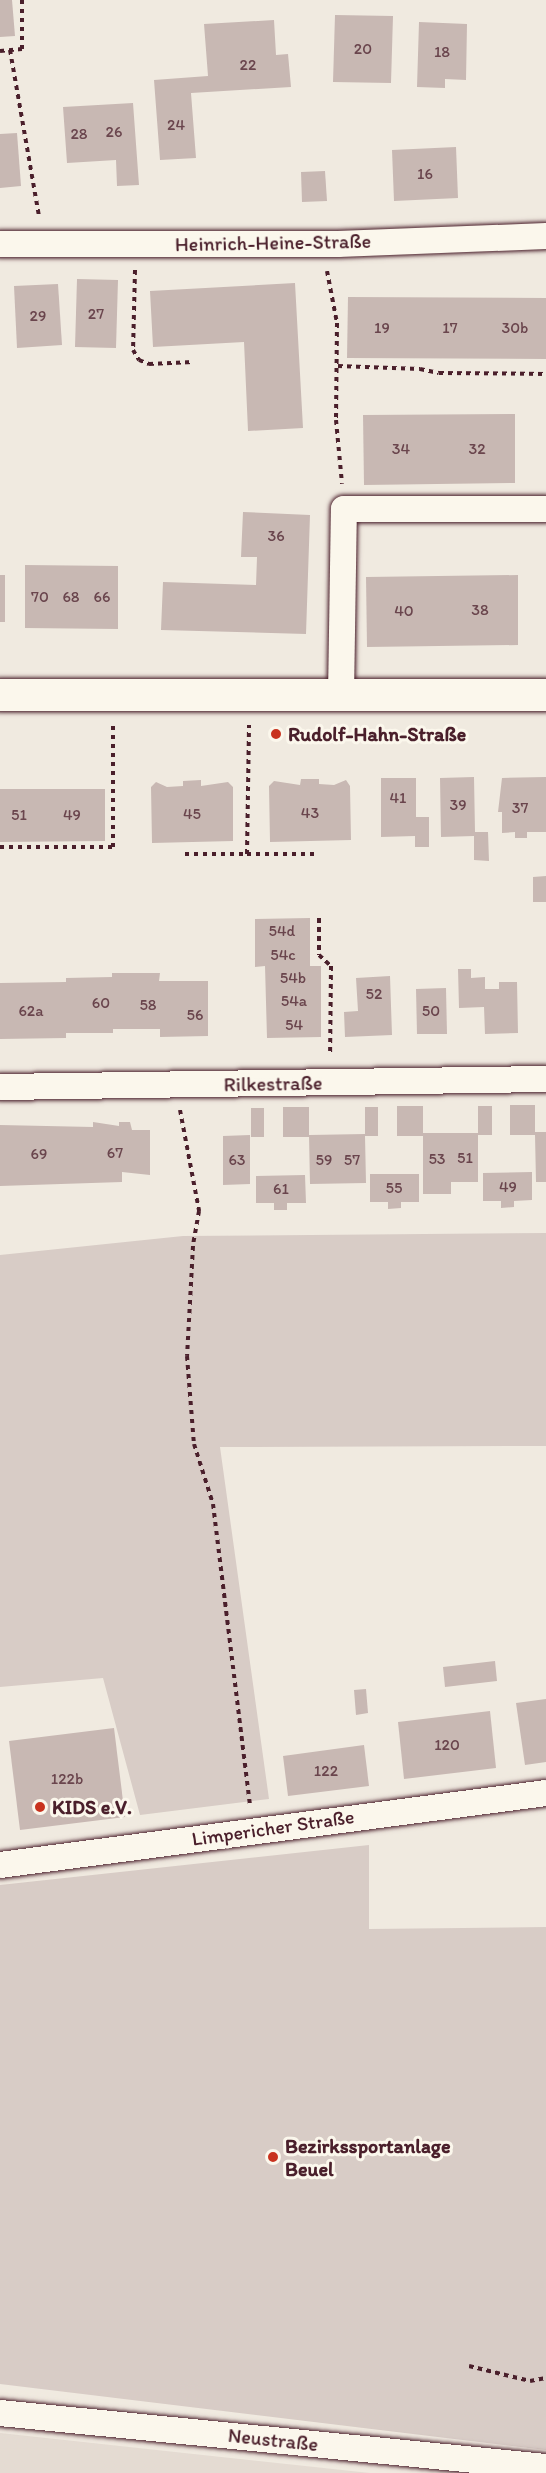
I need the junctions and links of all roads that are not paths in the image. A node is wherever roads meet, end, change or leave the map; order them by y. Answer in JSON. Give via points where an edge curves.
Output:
{"nodes":[{"id":1,"x":546,"y":236,"type":"edge"},
{"id":2,"x":0,"y":244,"type":"edge"},
{"id":3,"x":546,"y":509,"type":"edge"},
{"id":4,"x":0,"y":695,"type":"edge"},
{"id":5,"x":341,"y":695,"type":"junction"},
{"id":6,"x":546,"y":695,"type":"edge"},
{"id":7,"x":546,"y":1079,"type":"edge"},
{"id":8,"x":0,"y":1087,"type":"edge"},
{"id":9,"x":546,"y":1793,"type":"edge"},
{"id":10,"x":0,"y":1865,"type":"edge"},
{"id":11,"x":0,"y":2413,"type":"edge"},
{"id":12,"x":546,"y":2467,"type":"edge"}],
"edges":[{"from":1,"to":2,"type":"street","name":"Heinrich-Heine-Straße","via":[[325,244]]},
{"from":3,"to":5,"type":"street","via":[[344,509]]},
{"from":4,"to":5,"type":"street"},
{"from":5,"to":6,"type":"street"},
{"from":7,"to":8,"type":"street","name":"Rilkestraße"},
{"from":9,"to":10,"type":"street","name":"Limpericher Straße"},
{"from":11,"to":12,"type":"street","name":"Neustraße"}]}
